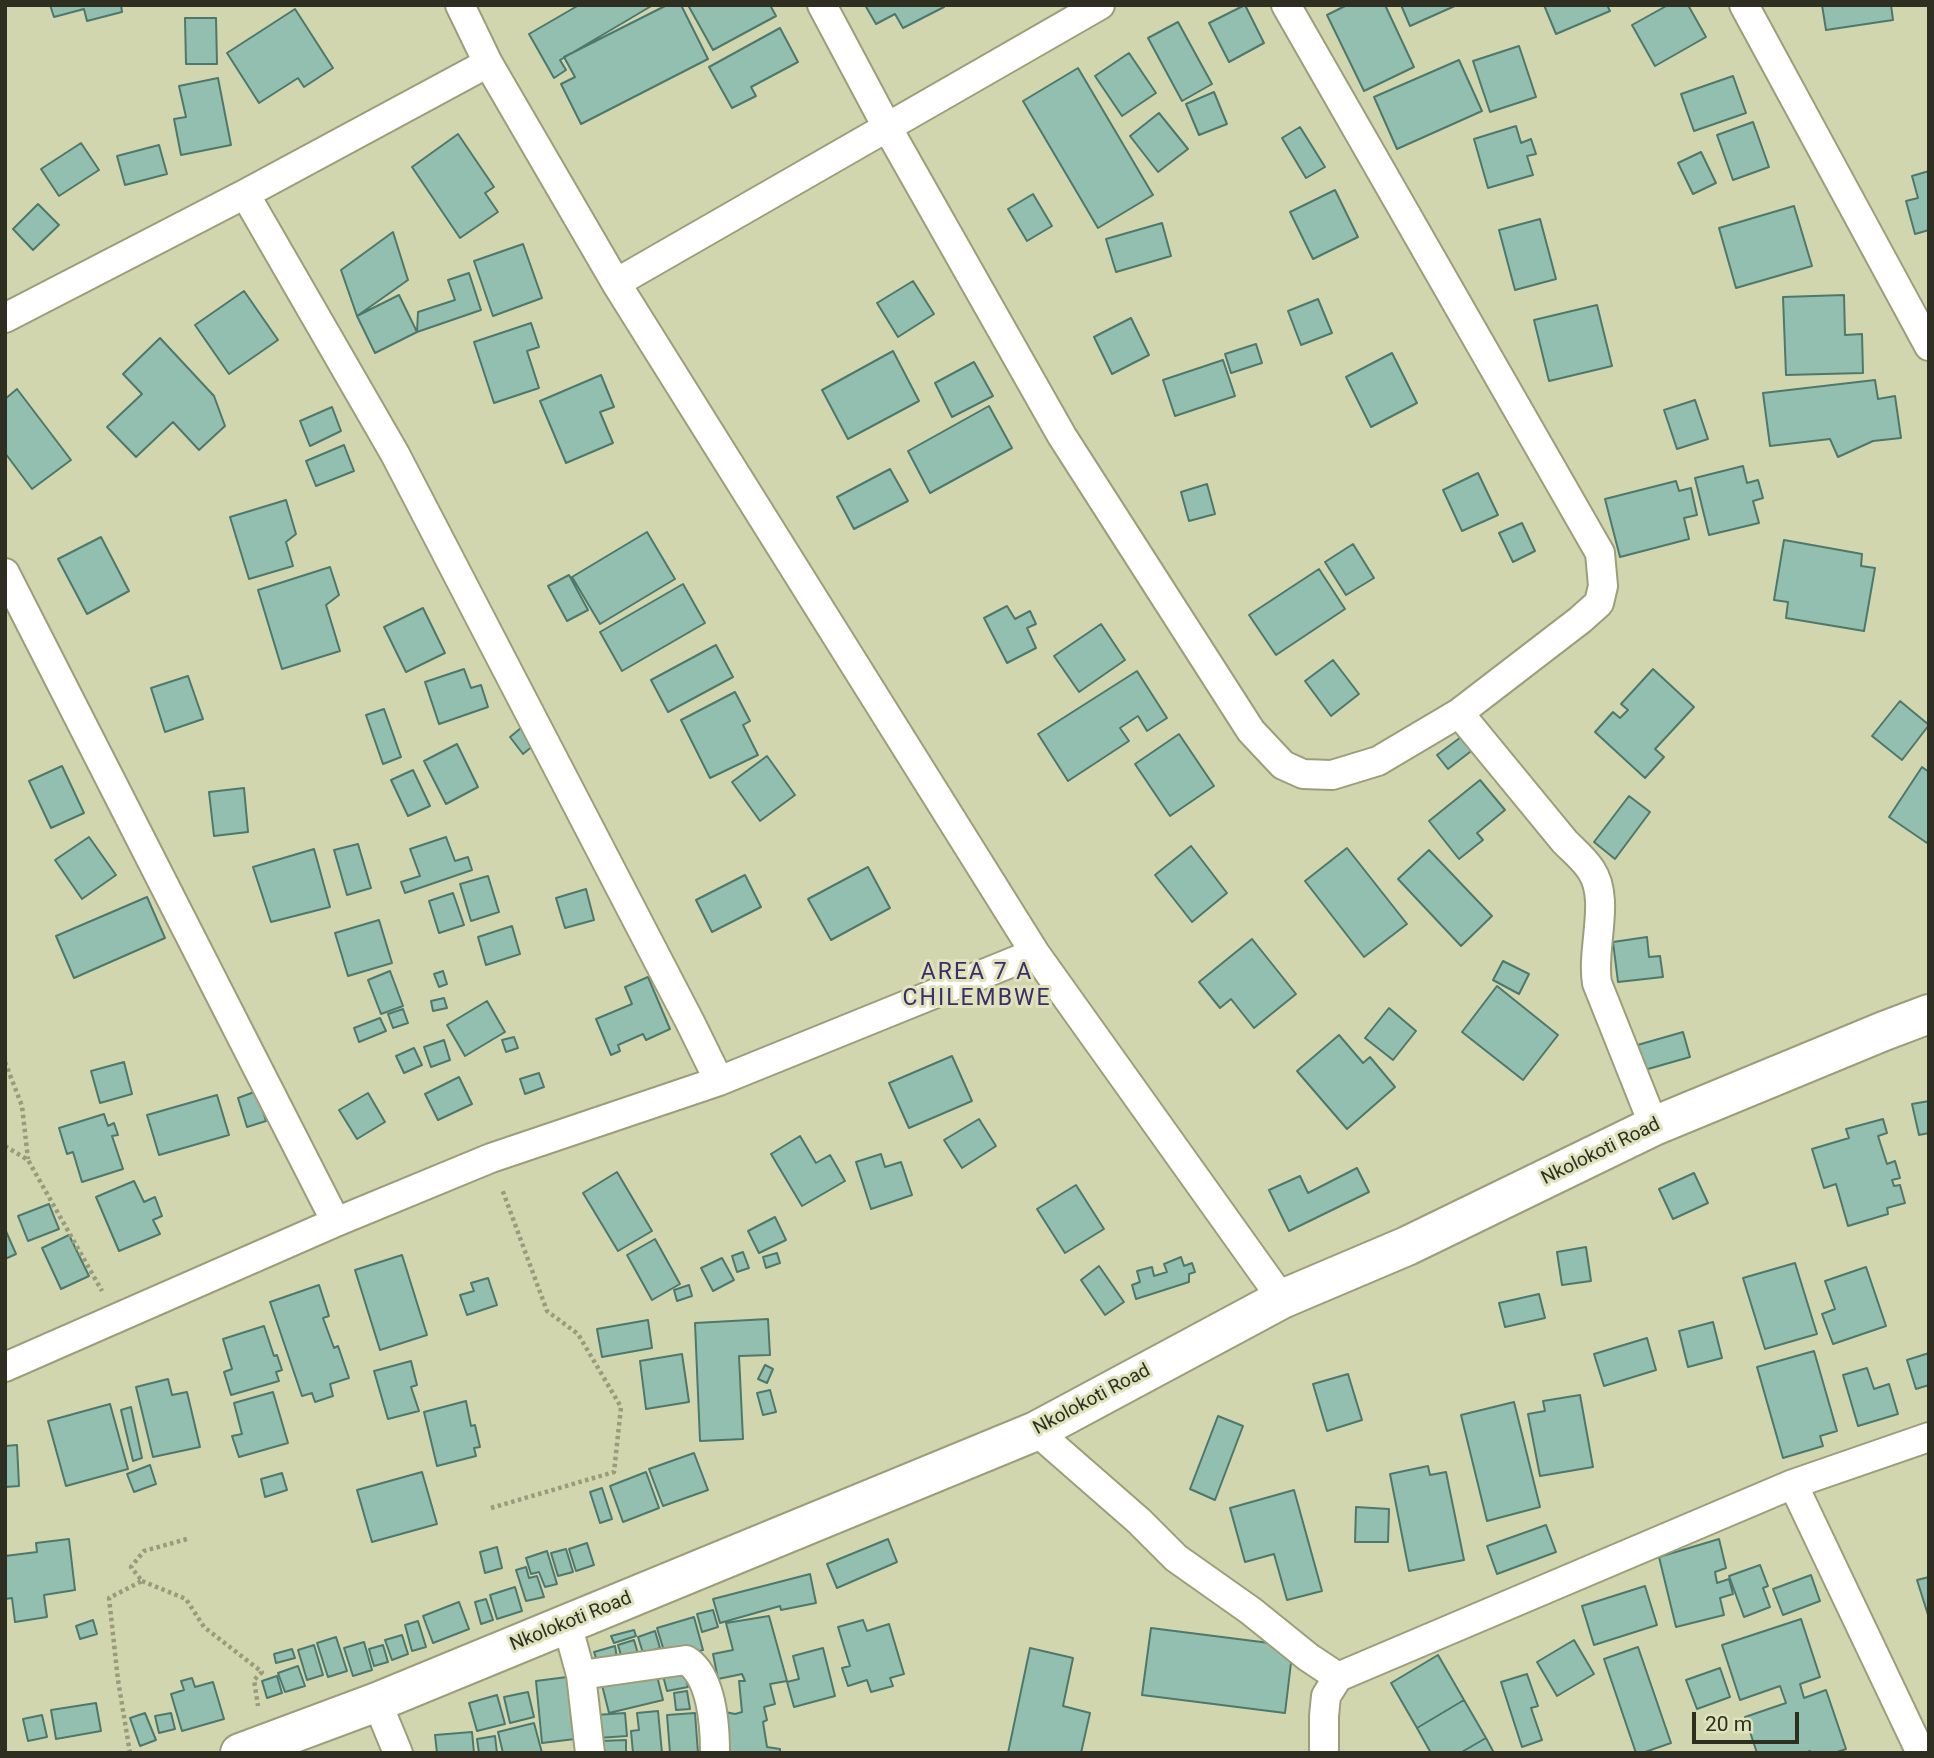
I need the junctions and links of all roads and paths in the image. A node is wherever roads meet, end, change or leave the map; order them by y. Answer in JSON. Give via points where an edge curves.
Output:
{"nodes":[{"id":1,"x":460,"y":5,"type":"edge"},
{"id":2,"x":822,"y":5,"type":"edge"},
{"id":3,"x":1100,"y":5,"type":"edge"},
{"id":4,"x":1286,"y":5,"type":"edge"},
{"id":5,"x":1744,"y":5,"type":"edge"},
{"id":6,"x":488,"y":63,"type":"junction"},
{"id":7,"x":887,"y":127,"type":"junction"},
{"id":8,"x":245,"y":194,"type":"junction"},
{"id":9,"x":616,"y":283,"type":"junction"},
{"id":10,"x":5,"y":318,"type":"edge"},
{"id":11,"x":1929,"y":346,"type":"edge"},
{"id":12,"x":5,"y":573,"type":"edge"},
{"id":13,"x":1459,"y":713,"type":"junction"},
{"id":14,"x":1035,"y":953,"type":"junction"},
{"id":15,"x":1929,"y":1014,"type":"edge"},
{"id":16,"x":5,"y":1062,"type":"edge"},
{"id":17,"x":719,"y":1081,"type":"junction"},
{"id":18,"x":1654,"y":1126,"type":"junction"},
{"id":19,"x":5,"y":1146,"type":"edge"},
{"id":20,"x":491,"y":1158,"type":"junction"},
{"id":21,"x":28,"y":1160,"type":"junction"},
{"id":22,"x":336,"y":1222,"type":"junction"},
{"id":23,"x":1282,"y":1299,"type":"junction"},
{"id":24,"x":117,"y":1318,"type":"junction"},
{"id":25,"x":5,"y":1367,"type":"edge"},
{"id":26,"x":1036,"y":1431,"type":"junction"},
{"id":27,"x":1929,"y":1437,"type":"edge"},
{"id":28,"x":1793,"y":1484,"type":"junction"},
{"id":29,"x":491,"y":1508,"type":"dead end"},
{"id":30,"x":187,"y":1539,"type":"dead end"},
{"id":31,"x":142,"y":1581,"type":"junction"},
{"id":32,"x":568,"y":1623,"type":"junction"},
{"id":33,"x":581,"y":1675,"type":"junction"},
{"id":34,"x":1338,"y":1677,"type":"junction"},
{"id":35,"x":377,"y":1702,"type":"junction"},
{"id":36,"x":282,"y":1737,"type":"junction"},
{"id":37,"x":130,"y":1753,"type":"edge"},
{"id":38,"x":240,"y":1753,"type":"edge"},
{"id":39,"x":398,"y":1753,"type":"edge"},
{"id":40,"x":590,"y":1753,"type":"edge"},
{"id":41,"x":715,"y":1753,"type":"edge"},
{"id":42,"x":1324,"y":1753,"type":"edge"},
{"id":43,"x":1921,"y":1753,"type":"edge"}],
"edges":[{"from":1,"to":6,"type":"street"},
{"from":2,"to":7,"type":"street"},
{"from":3,"to":7,"type":"street"},
{"from":4,"to":13,"type":"street","via":[[1600,553],[1603,586],[1599,603]]},
{"from":5,"to":11,"type":"street"},
{"from":6,"to":8,"type":"street"},
{"from":6,"to":9,"type":"street"},
{"from":7,"to":9,"type":"street"},
{"from":7,"to":13,"type":"street","via":[[1062,436],[1251,731],[1283,765],[1303,775],[1332,775],[1378,761]]},
{"from":8,"to":10,"type":"street"},
{"from":8,"to":17,"type":"street","via":[[395,454]]},
{"from":9,"to":14,"type":"street"},
{"from":12,"to":22,"type":"street"},
{"from":13,"to":18,"type":"street","via":[[1592,872],[1599,887],[1600,908],[1597,982]]},
{"from":14,"to":17,"type":"street"},
{"from":14,"to":23,"type":"street"},
{"from":15,"to":18,"type":"main road","name":"Nkolokoti Road"},
{"from":16,"to":21,"type":"path","via":[[22,1106]]},
{"from":17,"to":20,"type":"street"},
{"from":18,"to":23,"type":"main road","name":"Nkolokoti Road","via":[[1407,1246]]},
{"from":19,"to":21,"type":"path"},
{"from":20,"to":22,"type":"street"},
{"from":20,"to":29,"type":"path","via":[[547,1311],[578,1334],[621,1408],[614,1472]]},
{"from":21,"to":24,"type":"path"},
{"from":22,"to":24,"type":"street"},
{"from":23,"to":26,"type":"main road","name":"Nkolokoti Road"},
{"from":24,"to":25,"type":"street"},
{"from":26,"to":32,"type":"main road","name":"Nkolokoti Road"},
{"from":26,"to":34,"type":"street","via":[[1176,1558]]},
{"from":27,"to":28,"type":"street"},
{"from":28,"to":34,"type":"street"},
{"from":28,"to":43,"type":"street"},
{"from":30,"to":31,"type":"path","via":[[144,1552],[131,1567]]},
{"from":31,"to":36,"type":"path","via":[[186,1599],[204,1627],[262,1672],[254,1681],[259,1714]]},
{"from":31,"to":37,"type":"path","via":[[109,1598]]},
{"from":32,"to":33,"type":"street"},
{"from":32,"to":35,"type":"main road","name":"Nkolokoti Road"},
{"from":33,"to":40,"type":"street"},
{"from":33,"to":41,"type":"street","via":[[685,1660],[692,1664],[709,1698]]},
{"from":34,"to":42,"type":"street","via":[[1326,1696]]},
{"from":35,"to":36,"type":"main road","name":"Nkolokoti Road"},
{"from":35,"to":39,"type":"street"},
{"from":36,"to":38,"type":"main road","name":"Nkolokoti Road"}]}
